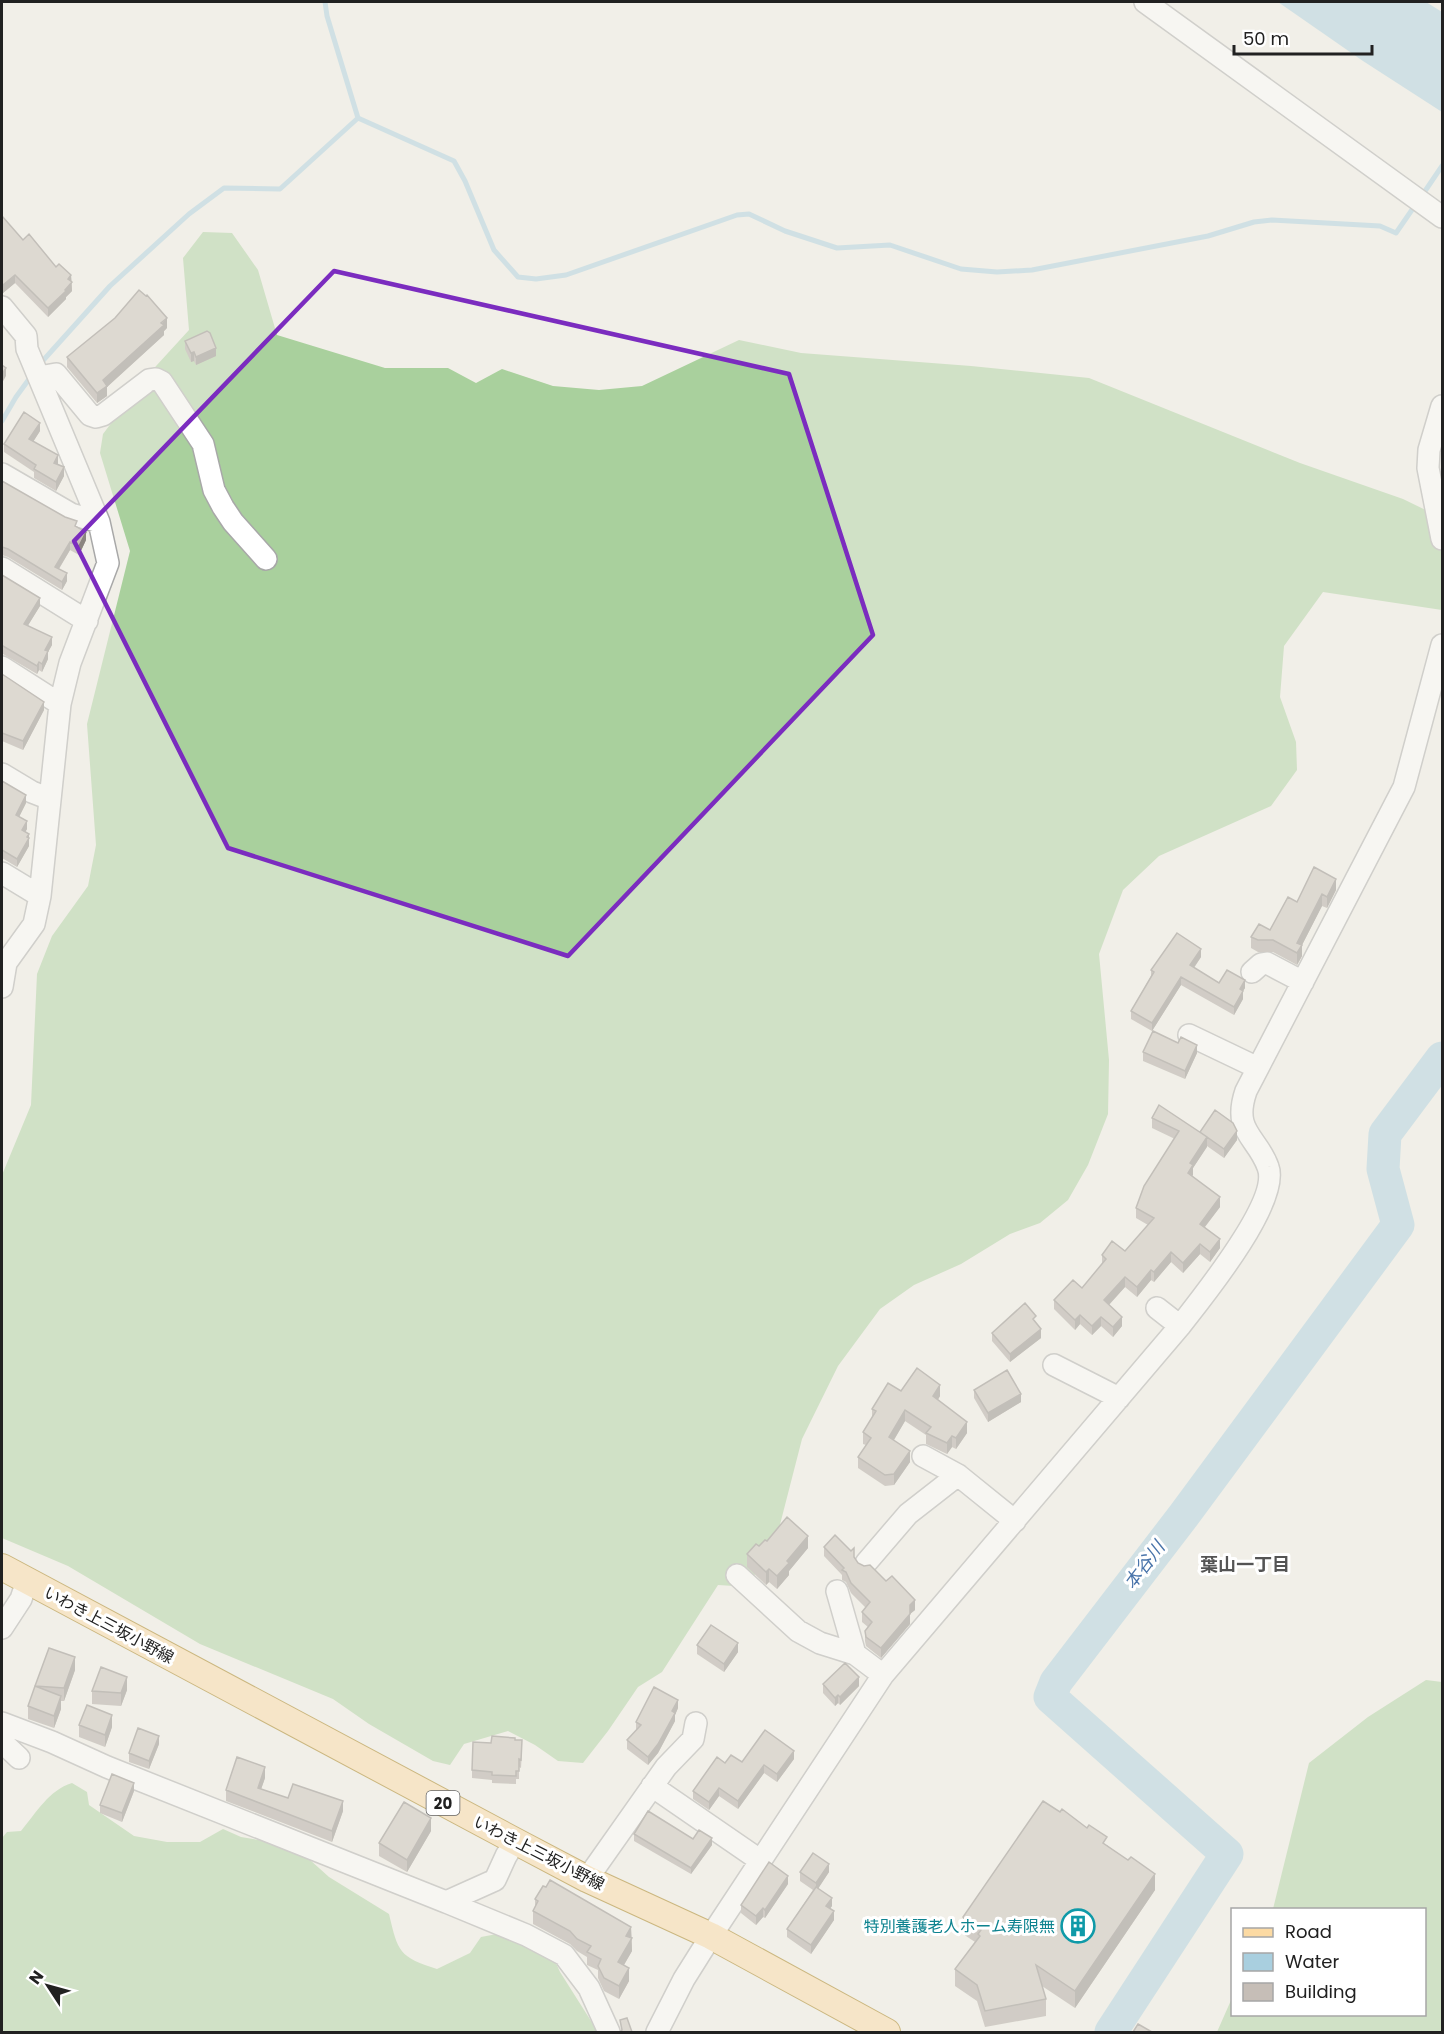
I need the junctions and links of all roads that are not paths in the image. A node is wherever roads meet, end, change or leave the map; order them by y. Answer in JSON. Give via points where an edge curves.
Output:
{"nodes":[{"id":1,"x":1145,"y":2,"type":"edge"},
{"id":2,"x":1443,"y":217,"type":"edge"},
{"id":3,"x":2,"y":307,"type":"edge"},
{"id":4,"x":39,"y":377,"type":"junction"},
{"id":5,"x":1443,"y":406,"type":"edge"},
{"id":6,"x":2,"y":474,"type":"edge"},
{"id":7,"x":99,"y":522,"type":"junction"},
{"id":8,"x":1443,"y":539,"type":"edge"},
{"id":9,"x":266,"y":559,"type":"dead end"},
{"id":10,"x":2,"y":568,"type":"edge"},
{"id":11,"x":87,"y":621,"type":"junction"},
{"id":12,"x":1443,"y":645,"type":"edge"},
{"id":13,"x":2,"y":667,"type":"edge"},
{"id":14,"x":60,"y":704,"type":"junction"},
{"id":15,"x":2,"y":774,"type":"edge"},
{"id":16,"x":50,"y":799,"type":"junction"},
{"id":17,"x":2,"y":873,"type":"edge"},
{"id":18,"x":40,"y":896,"type":"junction"},
{"id":19,"x":1252,"y":972,"type":"dead end"},
{"id":20,"x":1303,"y":982,"type":"junction"},
{"id":21,"x":2,"y":987,"type":"edge"},
{"id":22,"x":1189,"y":1035,"type":"dead end"},
{"id":23,"x":1258,"y":1068,"type":"junction"},
{"id":24,"x":1157,"y":1308,"type":"dead end"},
{"id":25,"x":1180,"y":1326,"type":"junction"},
{"id":26,"x":1054,"y":1365,"type":"dead end"},
{"id":27,"x":1119,"y":1398,"type":"junction"},
{"id":28,"x":922,"y":1456,"type":"dead end"},
{"id":29,"x":958,"y":1475,"type":"junction"},
{"id":30,"x":1015,"y":1521,"type":"junction"},
{"id":31,"x":866,"y":1563,"type":"edge"},
{"id":32,"x":2,"y":1567,"type":"edge"},
{"id":33,"x":737,"y":1575,"type":"dead end"},
{"id":34,"x":27,"y":1581,"type":"junction"},
{"id":35,"x":837,"y":1591,"type":"dead end"},
{"id":36,"x":2,"y":1628,"type":"edge"},
{"id":37,"x":855,"y":1654,"type":"junction"},
{"id":38,"x":883,"y":1675,"type":"junction"},
{"id":39,"x":2,"y":1723,"type":"edge"},
{"id":40,"x":696,"y":1723,"type":"dead end"},
{"id":41,"x":2,"y":1742,"type":"edge"},
{"id":42,"x":19,"y":1758,"type":"dead end"},
{"id":43,"x":652,"y":1786,"type":"junction"},
{"id":44,"x":515,"y":1841,"type":"junction"},
{"id":45,"x":761,"y":1861,"type":"junction"},
{"id":46,"x":587,"y":1879,"type":"junction"},
{"id":47,"x":446,"y":1902,"type":"junction"},
{"id":48,"x":711,"y":1936,"type":"junction"},
{"id":49,"x":609,"y":2032,"type":"edge"},
{"id":50,"x":657,"y":2032,"type":"edge"},
{"id":51,"x":887,"y":2032,"type":"edge"}],
"edges":[{"from":1,"to":2,"type":"street"},
{"from":3,"to":4,"type":"street","via":[[26,336]]},
{"from":4,"to":7,"type":"street"},
{"from":4,"to":9,"type":"street","via":[[56,375],[96,417],[149,380],[162,382],[203,444],[214,490],[223,507]]},
{"from":5,"to":8,"type":"street","via":[[1429,450],[1428,468]]},
{"from":6,"to":7,"type":"street","via":[[71,514]]},
{"from":7,"to":11,"type":"street","via":[[108,563]]},
{"from":10,"to":11,"type":"street"},
{"from":11,"to":14,"type":"street","via":[[70,663]]},
{"from":12,"to":20,"type":"street","via":[[1404,787]]},
{"from":13,"to":14,"type":"street"},
{"from":14,"to":16,"type":"street"},
{"from":15,"to":16,"type":"street"},
{"from":16,"to":18,"type":"street"},
{"from":17,"to":18,"type":"street"},
{"from":18,"to":21,"type":"street","via":[[34,924],[6,963]]},
{"from":19,"to":20,"type":"street","via":[[1267,963]]},
{"from":20,"to":23,"type":"street"},
{"from":22,"to":23,"type":"street"},
{"from":23,"to":25,"type":"street","via":[[1241,1104],[1242,1118],[1269,1168],[1269,1186],[1242,1241]]},
{"from":24,"to":25,"type":"street"},
{"from":25,"to":27,"type":"street"},
{"from":26,"to":27,"type":"street"},
{"from":27,"to":30,"type":"street"},
{"from":28,"to":29,"type":"street"},
{"from":29,"to":30,"type":"street"},
{"from":29,"to":31,"type":"street","via":[[908,1514]]},
{"from":30,"to":38,"type":"street"},
{"from":32,"to":34,"type":"main road","name":"いわき上三坂小野線","number":"20"},
{"from":33,"to":37,"type":"street","via":[[798,1631]]},
{"from":34,"to":36,"type":"street","via":[[21,1599]]},
{"from":34,"to":44,"type":"main road","name":"いわき上三坂小野線","number":"20"},
{"from":35,"to":37,"type":"street"},
{"from":37,"to":38,"type":"street"},
{"from":38,"to":45,"type":"street"},
{"from":39,"to":47,"type":"street"},
{"from":40,"to":43,"type":"street","via":[[693,1739]]},
{"from":41,"to":42,"type":"street"},
{"from":43,"to":45,"type":"street"},
{"from":43,"to":46,"type":"street"},
{"from":44,"to":46,"type":"main road","name":"いわき上三坂小野線","number":"20"},
{"from":44,"to":47,"type":"street","via":[[495,1880]]},
{"from":45,"to":48,"type":"street"},
{"from":46,"to":48,"type":"main road","name":"いわき上三坂小野線","number":"20"},
{"from":47,"to":49,"type":"street","via":[[564,1955],[589,1988]]},
{"from":48,"to":50,"type":"street"},
{"from":48,"to":51,"type":"main road","name":"いわき上三坂小野線","number":"20"}]}
